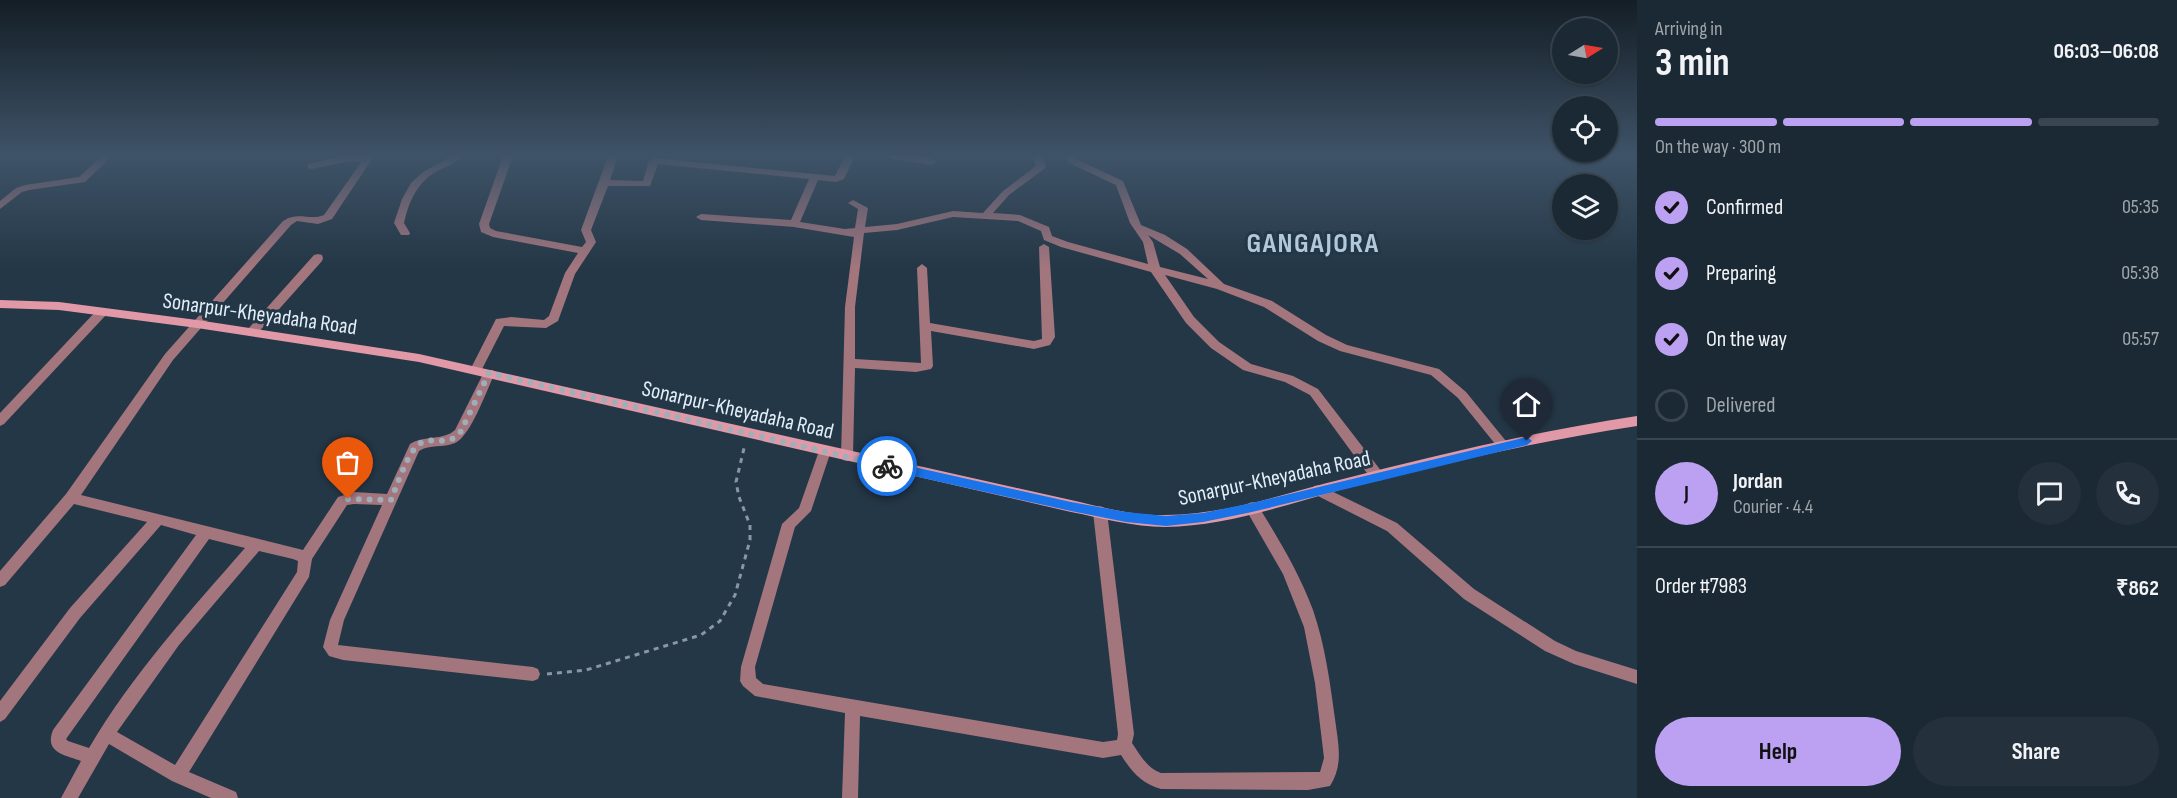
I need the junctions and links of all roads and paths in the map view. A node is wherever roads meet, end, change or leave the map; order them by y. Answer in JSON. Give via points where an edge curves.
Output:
{"nodes":[{"id":1,"x":15,"y":193,"type":"edge"},
{"id":2,"x":345,"y":193,"type":"edge"},
{"id":3,"x":409,"y":193,"type":"edge"},
{"id":4,"x":495,"y":193,"type":"edge"},
{"id":5,"x":600,"y":193,"type":"edge"},
{"id":6,"x":808,"y":193,"type":"edge"},
{"id":7,"x":1007,"y":193,"type":"edge"},
{"id":8,"x":1123,"y":193,"type":"edge"},
{"id":9,"x":853,"y":203,"type":"dead end"},
{"id":10,"x":0,"y":206,"type":"edge"},
{"id":11,"x":985,"y":216,"type":"junction"},
{"id":12,"x":701,"y":217,"type":"dead end"},
{"id":13,"x":794,"y":224,"type":"junction"},
{"id":14,"x":1138,"y":227,"type":"junction"},
{"id":15,"x":859,"y":232,"type":"junction"},
{"id":16,"x":405,"y":233,"type":"dead end"},
{"id":17,"x":1044,"y":247,"type":"dead end"},
{"id":18,"x":585,"y":251,"type":"junction"},
{"id":19,"x":318,"y":258,"type":"dead end"},
{"id":20,"x":922,"y":268,"type":"dead end"},
{"id":21,"x":1155,"y":269,"type":"junction"},
{"id":22,"x":1222,"y":287,"type":"junction"},
{"id":23,"x":0,"y":304,"type":"edge"},
{"id":24,"x":102,"y":312,"type":"junction"},
{"id":25,"x":197,"y":324,"type":"junction"},
{"id":26,"x":926,"y":326,"type":"junction"},
{"id":27,"x":252,"y":332,"type":"junction"},
{"id":28,"x":848,"y":363,"type":"junction"},
{"id":29,"x":482,"y":371,"type":"junction"},
{"id":30,"x":0,"y":421,"type":"edge"},
{"id":31,"x":1637,"y":421,"type":"edge"},
{"id":32,"x":749,"y":433,"type":"junction"},
{"id":33,"x":1504,"y":446,"type":"junction"},
{"id":34,"x":825,"y":451,"type":"junction"},
{"id":35,"x":847,"y":456,"type":"junction"},
{"id":36,"x":1377,"y":476,"type":"junction"},
{"id":37,"x":1319,"y":490,"type":"junction"},
{"id":38,"x":71,"y":498,"type":"junction"},
{"id":39,"x":391,"y":500,"type":"junction"},
{"id":40,"x":1252,"y":508,"type":"junction"},
{"id":41,"x":1100,"y":512,"type":"junction"},
{"id":42,"x":157,"y":520,"type":"junction"},
{"id":43,"x":205,"y":533,"type":"junction"},
{"id":44,"x":256,"y":545,"type":"junction"},
{"id":45,"x":305,"y":558,"type":"junction"},
{"id":46,"x":0,"y":580,"type":"edge"},
{"id":47,"x":533,"y":674,"type":"joint"},
{"id":48,"x":1637,"y":677,"type":"edge"},
{"id":49,"x":853,"y":708,"type":"junction"},
{"id":50,"x":0,"y":714,"type":"edge"},
{"id":51,"x":105,"y":734,"type":"junction"},
{"id":52,"x":1124,"y":745,"type":"junction"},
{"id":53,"x":91,"y":757,"type":"junction"},
{"id":54,"x":178,"y":775,"type":"junction"},
{"id":55,"x":69,"y":798,"type":"edge"},
{"id":56,"x":230,"y":798,"type":"edge"},
{"id":57,"x":850,"y":798,"type":"edge"}],
"edges":[{"from":1,"to":10,"type":"street"},
{"from":2,"to":25,"type":"street","via":[[328,217],[318,221],[295,218],[287,223]]},
{"from":3,"to":16,"type":"street","via":[[399,223]]},
{"from":4,"to":18,"type":"street","via":[[485,230]]},
{"from":5,"to":18,"type":"street","via":[[587,225],[586,234],[592,239]]},
{"from":6,"to":13,"type":"street"},
{"from":7,"to":11,"type":"street"},
{"from":8,"to":14,"type":"street"},
{"from":9,"to":15,"type":"street","via":[[863,208]]},
{"from":11,"to":15,"type":"street","via":[[953,214]]},
{"from":11,"to":21,"type":"street","via":[[1020,218],[1045,229],[1048,238],[1065,245]]},
{"from":12,"to":13,"type":"street"},
{"from":13,"to":15,"type":"street"},
{"from":14,"to":21,"type":"street","via":[[1148,242]]},
{"from":14,"to":22,"type":"street","via":[[1157,233]]},
{"from":15,"to":28,"type":"street"},
{"from":17,"to":26,"type":"street","via":[[1049,337],[1046,342],[1034,345]]},
{"from":18,"to":29,"type":"street","via":[[550,322],[500,322]]},
{"from":19,"to":27,"type":"street"},
{"from":20,"to":26,"type":"street"},
{"from":21,"to":22,"type":"street"},
{"from":21,"to":36,"type":"street","via":[[1190,320],[1215,345],[1247,367],[1289,379],[1314,392]]},
{"from":22,"to":33,"type":"street","via":[[1268,304],[1344,348],[1435,372],[1462,395]]},
{"from":23,"to":24,"type":"main road","name":"Sonarpur-Kheyadaha Road"},
{"from":24,"to":25,"type":"main road","name":"Sonarpur-Kheyadaha Road"},
{"from":24,"to":30,"type":"street"},
{"from":25,"to":27,"type":"main road","name":"Sonarpur-Kheyadaha Road"},
{"from":25,"to":38,"type":"street","via":[[169,357]]},
{"from":26,"to":28,"type":"street","via":[[927,366]]},
{"from":27,"to":29,"type":"main road","name":"Sonarpur-Kheyadaha Road"},
{"from":28,"to":35,"type":"street"},
{"from":29,"to":32,"type":"main road","name":"Sonarpur-Kheyadaha Road"},
{"from":29,"to":39,"type":"street","via":[[460,433],[455,439],[426,441],[414,448]]},
{"from":31,"to":33,"type":"main road","name":"Sonarpur-Kheyadaha Road"},
{"from":32,"to":34,"type":"main road","name":"Sonarpur-Kheyadaha Road"},
{"from":32,"to":47,"type":"path","via":[[735,484],[751,539],[727,614],[701,635],[586,670]]},
{"from":33,"to":36,"type":"main road","name":"Sonarpur-Kheyadaha Road"},
{"from":34,"to":35,"type":"main road","name":"Sonarpur-Kheyadaha Road"},
{"from":34,"to":49,"type":"street","via":[[804,512],[789,524],[748,667],[748,681],[760,691]]},
{"from":35,"to":41,"type":"main road","name":"Sonarpur-Kheyadaha Road"},
{"from":36,"to":37,"type":"main road","name":"Sonarpur-Kheyadaha Road"},
{"from":37,"to":40,"type":"main road","name":"Sonarpur-Kheyadaha Road"},
{"from":37,"to":48,"type":"street","via":[[1392,527],[1469,594],[1550,646]]},
{"from":38,"to":42,"type":"street"},
{"from":38,"to":46,"type":"street"},
{"from":39,"to":45,"type":"street","via":[[343,501]]},
{"from":39,"to":47,"type":"street","via":[[337,620],[330,647],[344,653]]},
{"from":40,"to":41,"type":"main road","name":"Sonarpur-Kheyadaha Road","via":[[1166,521]]},
{"from":40,"to":52,"type":"street","via":[[1281,555],[1305,610],[1332,758],[1330,771],[1324,780],[1308,782],[1161,781],[1150,779]]},
{"from":41,"to":52,"type":"street","via":[[1126,735]]},
{"from":42,"to":43,"type":"street"},
{"from":42,"to":50,"type":"street","via":[[75,613]]},
{"from":43,"to":44,"type":"street"},
{"from":43,"to":53,"type":"street","via":[[58,736],[63,747]]},
{"from":44,"to":45,"type":"street"},
{"from":44,"to":51,"type":"street","via":[[174,640]]},
{"from":45,"to":54,"type":"street","via":[[304,573]]},
{"from":49,"to":52,"type":"street","via":[[1103,750]]},
{"from":49,"to":57,"type":"street"},
{"from":51,"to":53,"type":"street"},
{"from":51,"to":54,"type":"street"},
{"from":53,"to":55,"type":"street"},
{"from":54,"to":56,"type":"street"}]}
